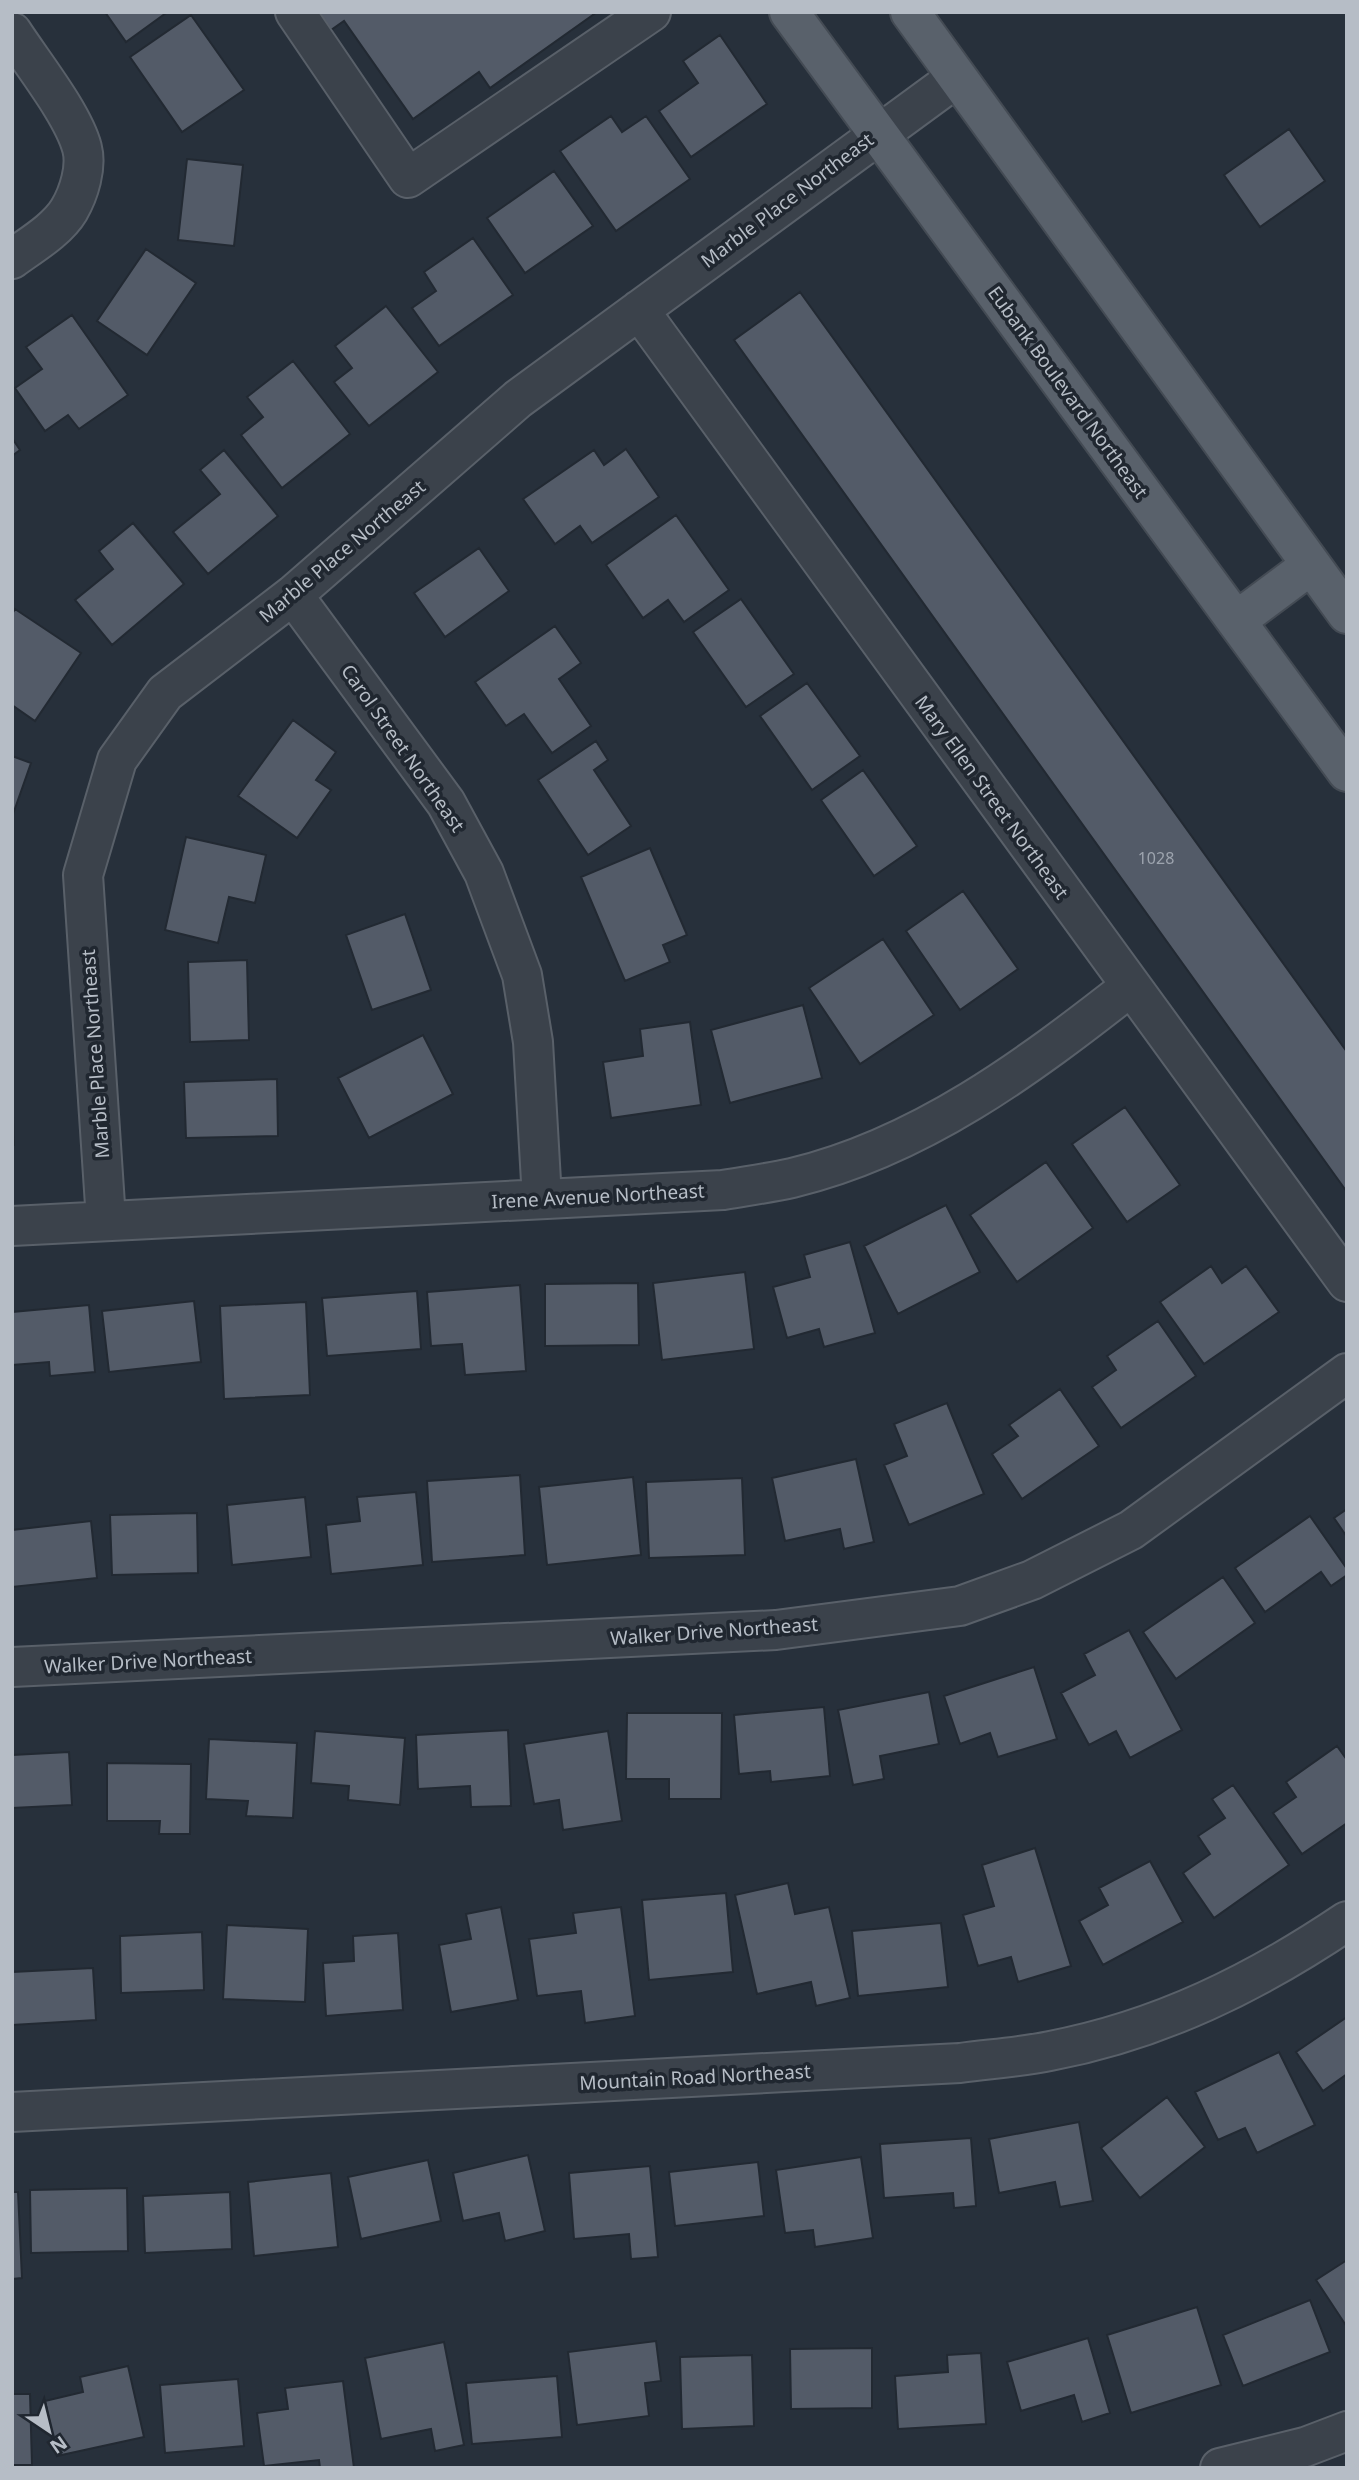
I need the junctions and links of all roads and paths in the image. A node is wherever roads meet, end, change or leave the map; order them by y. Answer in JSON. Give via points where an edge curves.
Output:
{"nodes":[{"id":1,"x":295,"y":12,"type":"edge"},
{"id":2,"x":651,"y":12,"type":"edge"},
{"id":3,"x":789,"y":12,"type":"edge"},
{"id":4,"x":910,"y":12,"type":"edge"},
{"id":5,"x":12,"y":32,"type":"edge"},
{"id":6,"x":956,"y":78,"type":"junction"},
{"id":7,"x":878,"y":133,"type":"junction"},
{"id":8,"x":12,"y":259,"type":"edge"},
{"id":9,"x":639,"y":310,"type":"junction"},
{"id":10,"x":1311,"y":565,"type":"junction"},
{"id":11,"x":293,"y":595,"type":"junction"},
{"id":12,"x":1347,"y":614,"type":"edge"},
{"id":13,"x":1236,"y":621,"type":"junction"},
{"id":14,"x":1347,"y":772,"type":"edge"},
{"id":15,"x":1130,"y":987,"type":"junction"},
{"id":16,"x":542,"y":1199,"type":"junction"},
{"id":17,"x":106,"y":1220,"type":"junction"},
{"id":18,"x":12,"y":1226,"type":"edge"},
{"id":19,"x":1347,"y":1282,"type":"edge"},
{"id":20,"x":1347,"y":1373,"type":"edge"},
{"id":21,"x":12,"y":1667,"type":"edge"},
{"id":22,"x":1347,"y":1921,"type":"edge"},
{"id":23,"x":12,"y":2112,"type":"edge"},
{"id":24,"x":1347,"y":2431,"type":"edge"},
{"id":25,"x":1220,"y":2468,"type":"edge"}],
"edges":[{"from":1,"to":2,"type":"street","via":[[408,178]]},
{"from":3,"to":7,"type":"main road","name":"Eubank Boulevard Northeast"},
{"from":4,"to":6,"type":"main road"},
{"from":5,"to":8,"type":"street","via":[[82,147],[83,170],[69,211]]},
{"from":6,"to":7,"type":"street","name":"Marble Place Northeast"},
{"from":6,"to":10,"type":"main road"},
{"from":7,"to":9,"type":"street","name":"Marble Place Northeast"},
{"from":7,"to":13,"type":"main road","name":"Eubank Boulevard Northeast"},
{"from":9,"to":11,"type":"street","name":"Marble Place Northeast","via":[[518,399]]},
{"from":9,"to":15,"type":"street","name":"Mary Ellen Street Northeast"},
{"from":10,"to":12,"type":"main road"},
{"from":10,"to":13,"type":"main road"},
{"from":11,"to":16,"type":"street","name":"Carol Street Northeast","via":[[446,803],[484,873],[522,975],[533,1042]]},
{"from":11,"to":17,"type":"street","name":"Marble Place Northeast","via":[[165,693],[117,760],[98,818],[83,875]]},
{"from":13,"to":14,"type":"main road","name":"Eubank Boulevard Northeast"},
{"from":15,"to":16,"type":"street","name":"Irene Avenue Northeast","via":[[1010,1079],[872,1152],[793,1178],[723,1189]]},
{"from":15,"to":19,"type":"street","name":"Mary Ellen Street Northeast"},
{"from":16,"to":17,"type":"street","name":"Irene Avenue Northeast"},
{"from":17,"to":18,"type":"street","name":"Irene Avenue Northeast"},
{"from":20,"to":21,"type":"street","name":"Walker Drive Northeast","via":[[1131,1530],[1032,1580],[960,1606],[776,1630]]},
{"from":22,"to":23,"type":"street","name":"Mountain Road Northeast","via":[[1286,1962],[1215,1999],[1144,2027],[1049,2052],[960,2063]]},
{"from":24,"to":25,"type":"street"}]}
